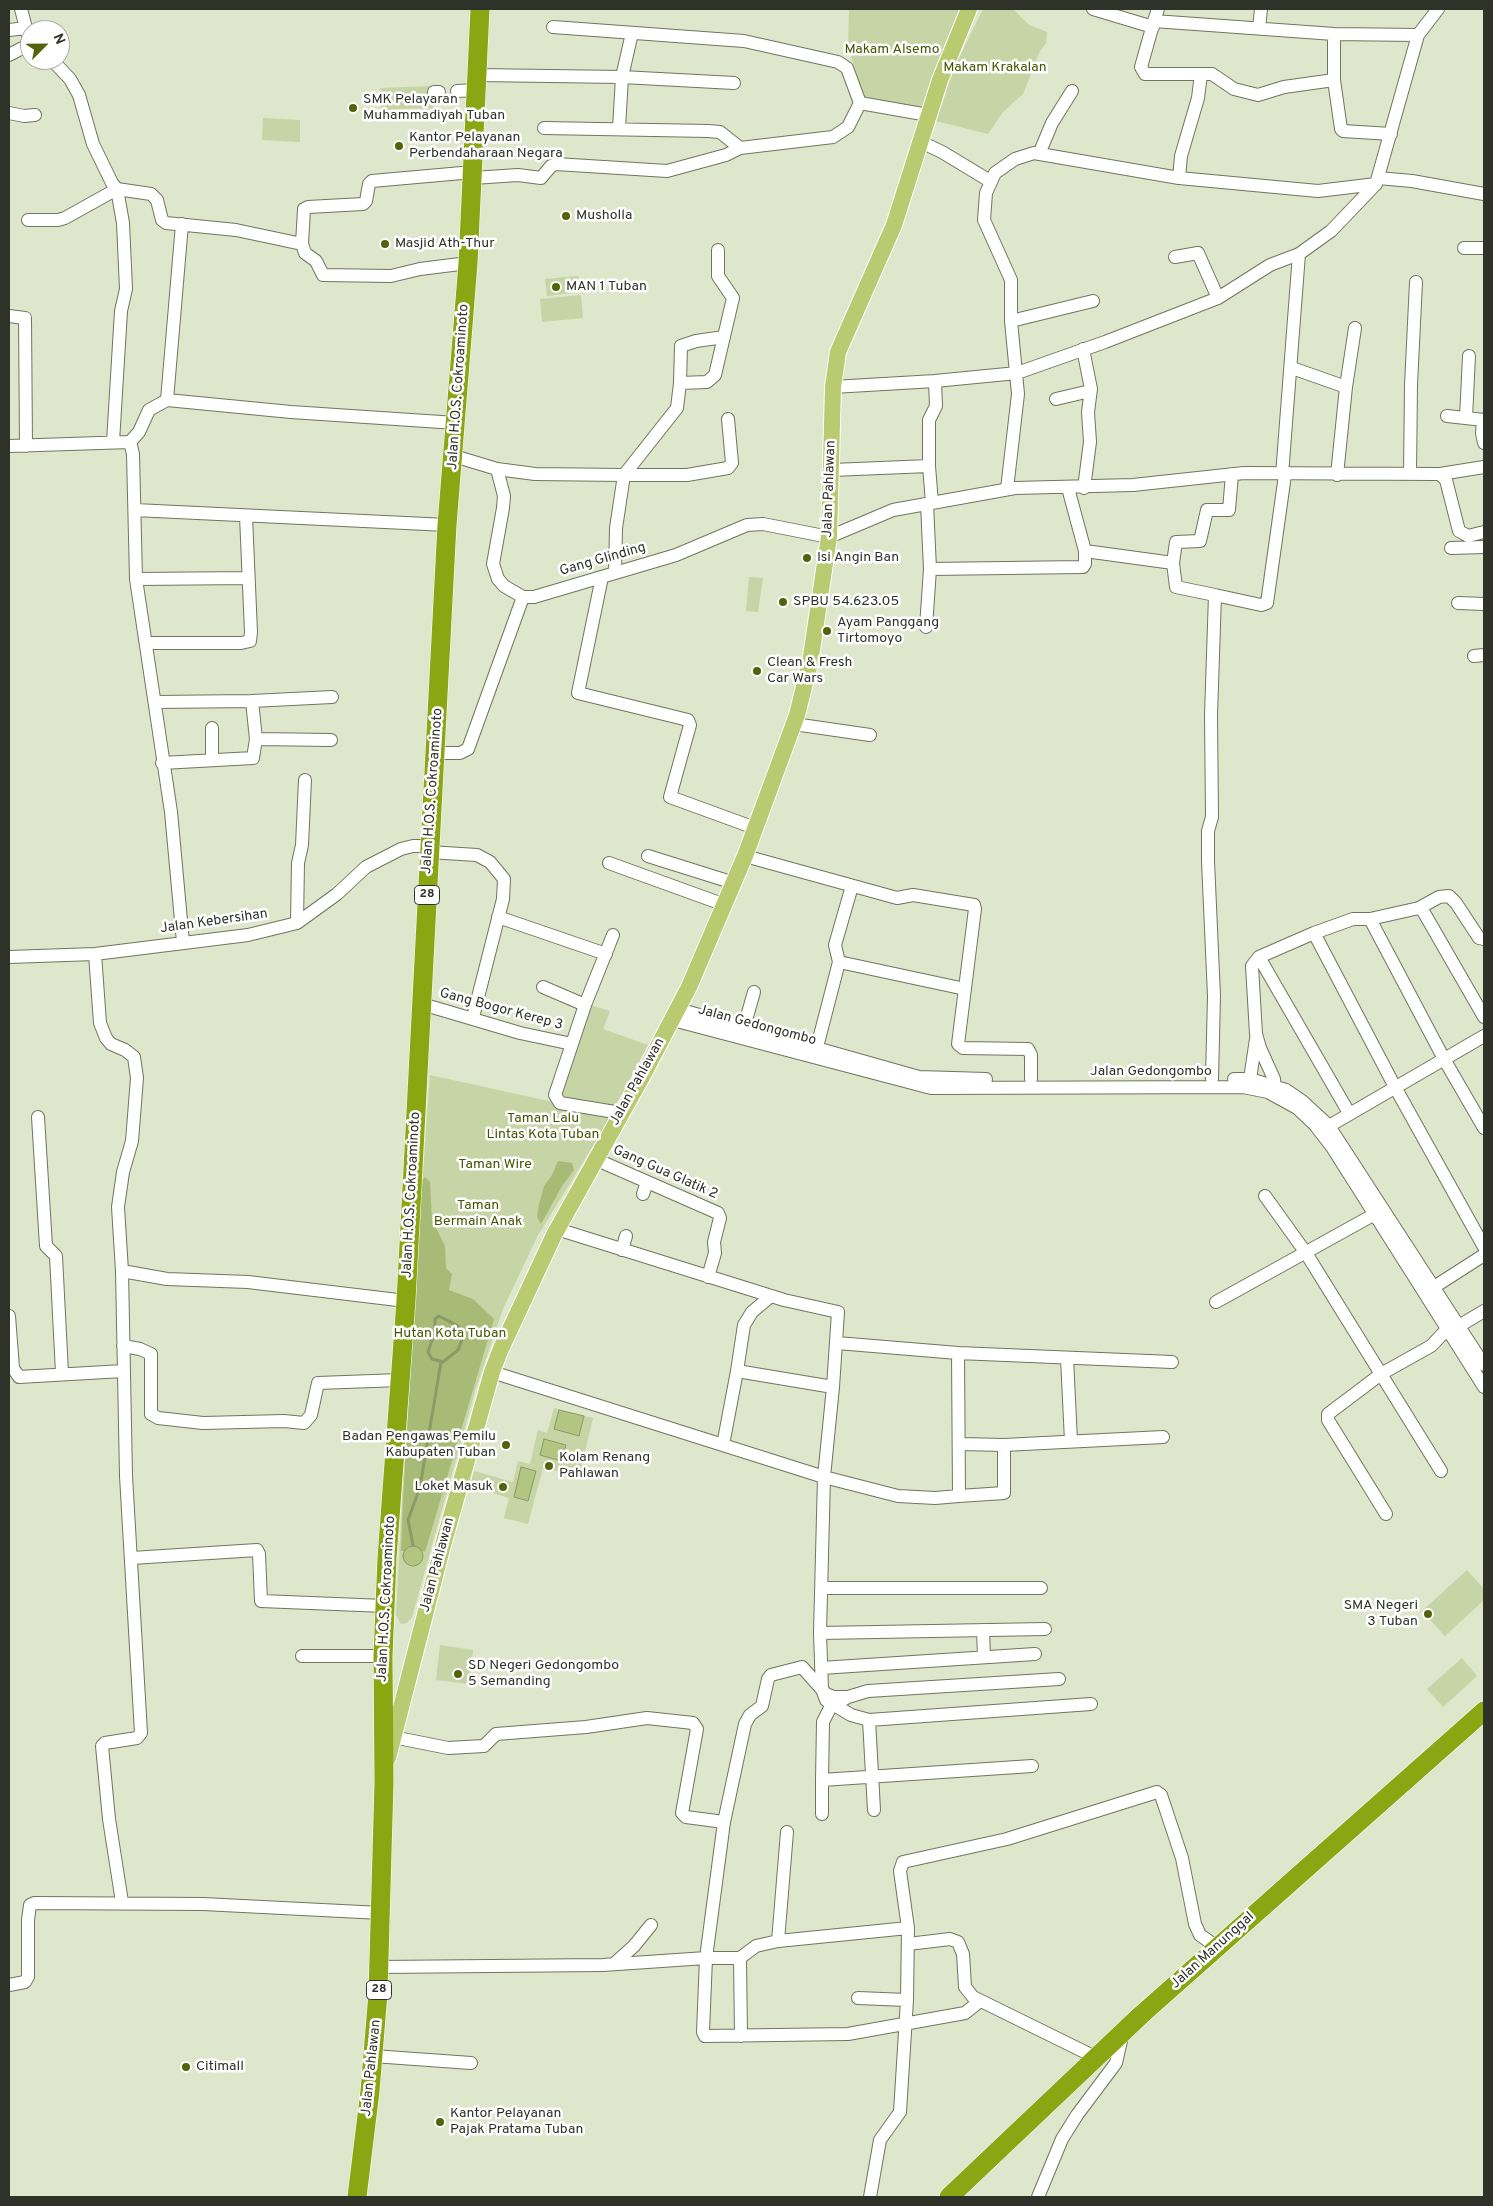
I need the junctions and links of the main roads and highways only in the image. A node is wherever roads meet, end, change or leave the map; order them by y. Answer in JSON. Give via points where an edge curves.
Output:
{"nodes":[{"id":1,"x":480,"y":9,"type":"edge"},
{"id":2,"x":969,"y":9,"type":"edge"},
{"id":3,"x":1484,"y":1711,"type":"edge"},
{"id":4,"x":384,"y":1782,"type":"junction"},
{"id":5,"x":357,"y":2197,"type":"edge"},
{"id":6,"x":949,"y":2197,"type":"edge"}],
"edges":[{"from":1,"to":4,"type":"highway","name":"Jalan H.O.S. Cokroaminoto","number":"28","via":[[470,86],[473,175],[447,525],[406,1301],[385,1606]]},
{"from":2,"to":4,"type":"main road","name":"Jalan Pahlawan","via":[[928,115],[894,225],[841,343],[833,387],[829,538],[810,662],[794,724],[745,856],[676,1014],[557,1229],[515,1315],[492,1372],[443,1545]]},
{"from":3,"to":6,"type":"highway","name":"Jalan Manunggal","via":[[1095,2057]]},
{"from":4,"to":5,"type":"highway","name":"Jalan Pahlawan","number":"28","via":[[379,1967],[373,2056]]}]}
